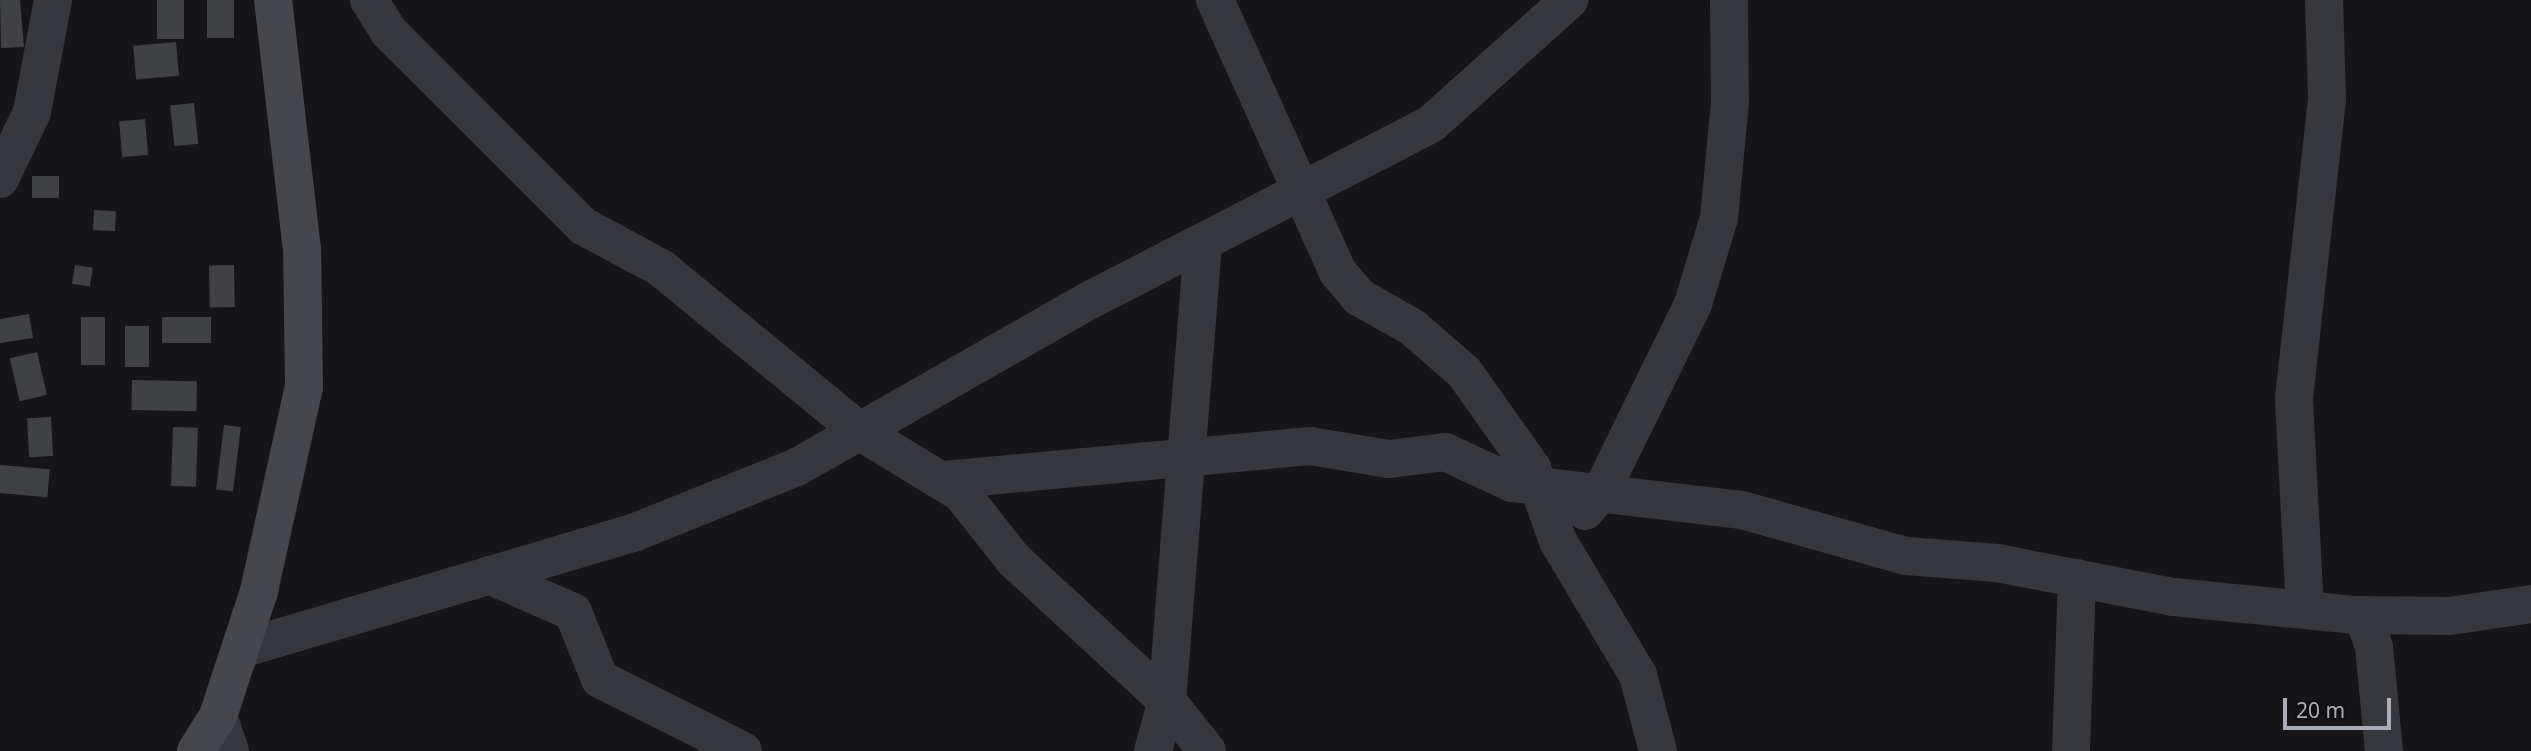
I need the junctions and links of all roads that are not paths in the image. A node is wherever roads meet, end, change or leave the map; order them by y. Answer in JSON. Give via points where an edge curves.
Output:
{"nodes":[{"id":1,"x":53,"y":0,"type":"edge"},
{"id":2,"x":273,"y":0,"type":"edge"},
{"id":3,"x":369,"y":0,"type":"edge"},
{"id":4,"x":1215,"y":0,"type":"edge"},
{"id":5,"x":1569,"y":0,"type":"edge"},
{"id":6,"x":1729,"y":0,"type":"edge"},
{"id":7,"x":2324,"y":0,"type":"edge"},
{"id":8,"x":0,"y":179,"type":"edge"},
{"id":9,"x":1301,"y":196,"type":"junction"},
{"id":10,"x":1203,"y":243,"type":"junction"},
{"id":11,"x":861,"y":432,"type":"junction"},
{"id":12,"x":1188,"y":455,"type":"junction"},
{"id":13,"x":944,"y":480,"type":"junction"},
{"id":14,"x":1540,"y":487,"type":"junction"},
{"id":15,"x":1600,"y":494,"type":"junction"},
{"id":16,"x":1558,"y":541,"type":"junction"},
{"id":17,"x":489,"y":575,"type":"junction"},
{"id":18,"x":2077,"y":578,"type":"junction"},
{"id":19,"x":2305,"y":610,"type":"junction"},
{"id":20,"x":2526,"y":611,"type":"edge"},
{"id":21,"x":2363,"y":615,"type":"junction"},
{"id":22,"x":240,"y":649,"type":"junction"},
{"id":23,"x":1167,"y":701,"type":"junction"},
{"id":24,"x":224,"y":733,"type":"edge"},
{"id":25,"x":196,"y":751,"type":"edge"},
{"id":26,"x":743,"y":751,"type":"edge"},
{"id":27,"x":1153,"y":751,"type":"edge"},
{"id":28,"x":1206,"y":751,"type":"edge"},
{"id":29,"x":1658,"y":751,"type":"edge"},
{"id":30,"x":2071,"y":751,"type":"edge"},
{"id":31,"x":2384,"y":751,"type":"edge"}],
"edges":[{"from":1,"to":8,"type":"street","via":[[32,112]]},
{"from":2,"to":22,"type":"street","via":[[302,250],[304,387]]},
{"from":3,"to":11,"type":"street","via":[[388,31],[583,226],[661,268]]},
{"from":4,"to":9,"type":"street","via":[[1283,140]]},
{"from":5,"to":9,"type":"street","via":[[1431,124]]},
{"from":6,"to":15,"type":"street","via":[[1730,102],[1719,218],[1693,304]]},
{"from":7,"to":19,"type":"street","via":[[2326,120],[2294,398]]},
{"from":9,"to":10,"type":"street"},
{"from":9,"to":14,"type":"street","via":[[1359,298],[1412,327],[1464,372]]},
{"from":10,"to":11,"type":"street"},
{"from":10,"to":12,"type":"street"},
{"from":11,"to":13,"type":"street"},
{"from":11,"to":17,"type":"street","via":[[797,467],[633,533]]},
{"from":12,"to":13,"type":"street"},
{"from":12,"to":14,"type":"street","via":[[1310,446],[1389,459],[1445,452],[1513,483]]},
{"from":12,"to":23,"type":"street"},
{"from":13,"to":23,"type":"street","via":[[986,519],[1014,560],[1052,600]]},
{"from":14,"to":15,"type":"street"},
{"from":14,"to":16,"type":"street"},
{"from":15,"to":16,"type":"street"},
{"from":15,"to":18,"type":"street","via":[[1742,510],[1906,556]]},
{"from":16,"to":29,"type":"street","via":[[1638,675]]},
{"from":17,"to":22,"type":"street"},
{"from":17,"to":26,"type":"street","via":[[573,612],[600,679]]},
{"from":18,"to":19,"type":"street","via":[[2174,597]]},
{"from":18,"to":30,"type":"street"},
{"from":19,"to":21,"type":"street"},
{"from":20,"to":21,"type":"street"},
{"from":21,"to":31,"type":"street","via":[[2374,646]]},
{"from":22,"to":24,"type":"street"},
{"from":23,"to":27,"type":"street"},
{"from":23,"to":28,"type":"street"},
{"from":24,"to":25,"type":"street"}]}
